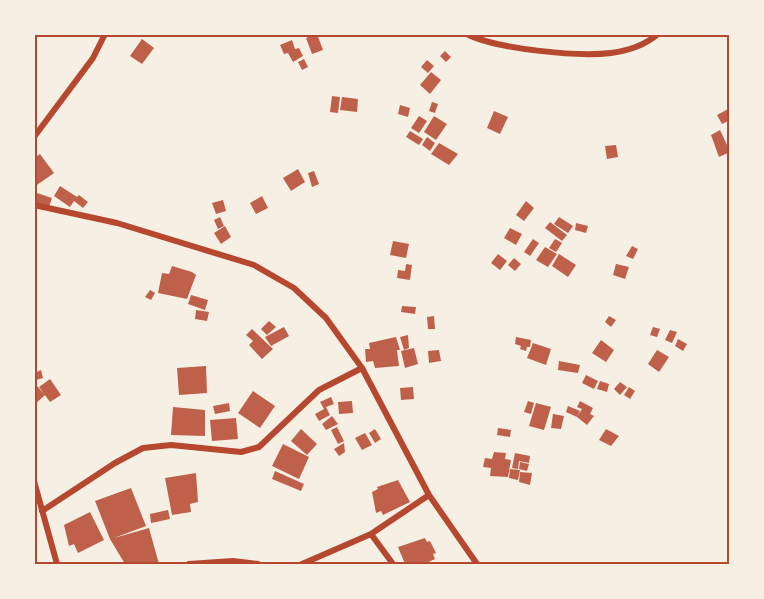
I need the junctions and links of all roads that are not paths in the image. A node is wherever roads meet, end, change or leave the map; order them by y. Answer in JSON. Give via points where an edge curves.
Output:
{"nodes":[{"id":1,"x":105,"y":34,"type":"edge"},
{"id":2,"x":467,"y":34,"type":"edge"},
{"id":3,"x":658,"y":34,"type":"edge"},
{"id":4,"x":34,"y":137,"type":"edge"},
{"id":5,"x":34,"y":205,"type":"edge"},
{"id":6,"x":362,"y":368,"type":"junction"},
{"id":7,"x":34,"y":481,"type":"edge"},
{"id":8,"x":429,"y":495,"type":"junction"},
{"id":9,"x":42,"y":511,"type":"junction"},
{"id":10,"x":371,"y":534,"type":"junction"},
{"id":11,"x":57,"y":564,"type":"edge"},
{"id":12,"x":189,"y":564,"type":"edge"},
{"id":13,"x":258,"y":564,"type":"edge"},
{"id":14,"x":302,"y":564,"type":"edge"},
{"id":15,"x":393,"y":564,"type":"edge"},
{"id":16,"x":477,"y":564,"type":"edge"}],
"edges":[{"from":1,"to":4,"type":"street","via":[[93,58]]},
{"from":2,"to":3,"type":"street","via":[[519,48],[609,54],[630,49]]},
{"from":5,"to":6,"type":"street","via":[[117,223],[254,265],[294,288],[326,318]]},
{"from":6,"to":8,"type":"street"},
{"from":6,"to":9,"type":"street","via":[[319,390],[259,447],[241,452],[171,445],[143,448]]},
{"from":7,"to":9,"type":"street"},
{"from":8,"to":10,"type":"street"},
{"from":8,"to":16,"type":"street"},
{"from":9,"to":11,"type":"street"},
{"from":10,"to":14,"type":"street"},
{"from":10,"to":15,"type":"street"},
{"from":12,"to":13,"type":"street"}]}
